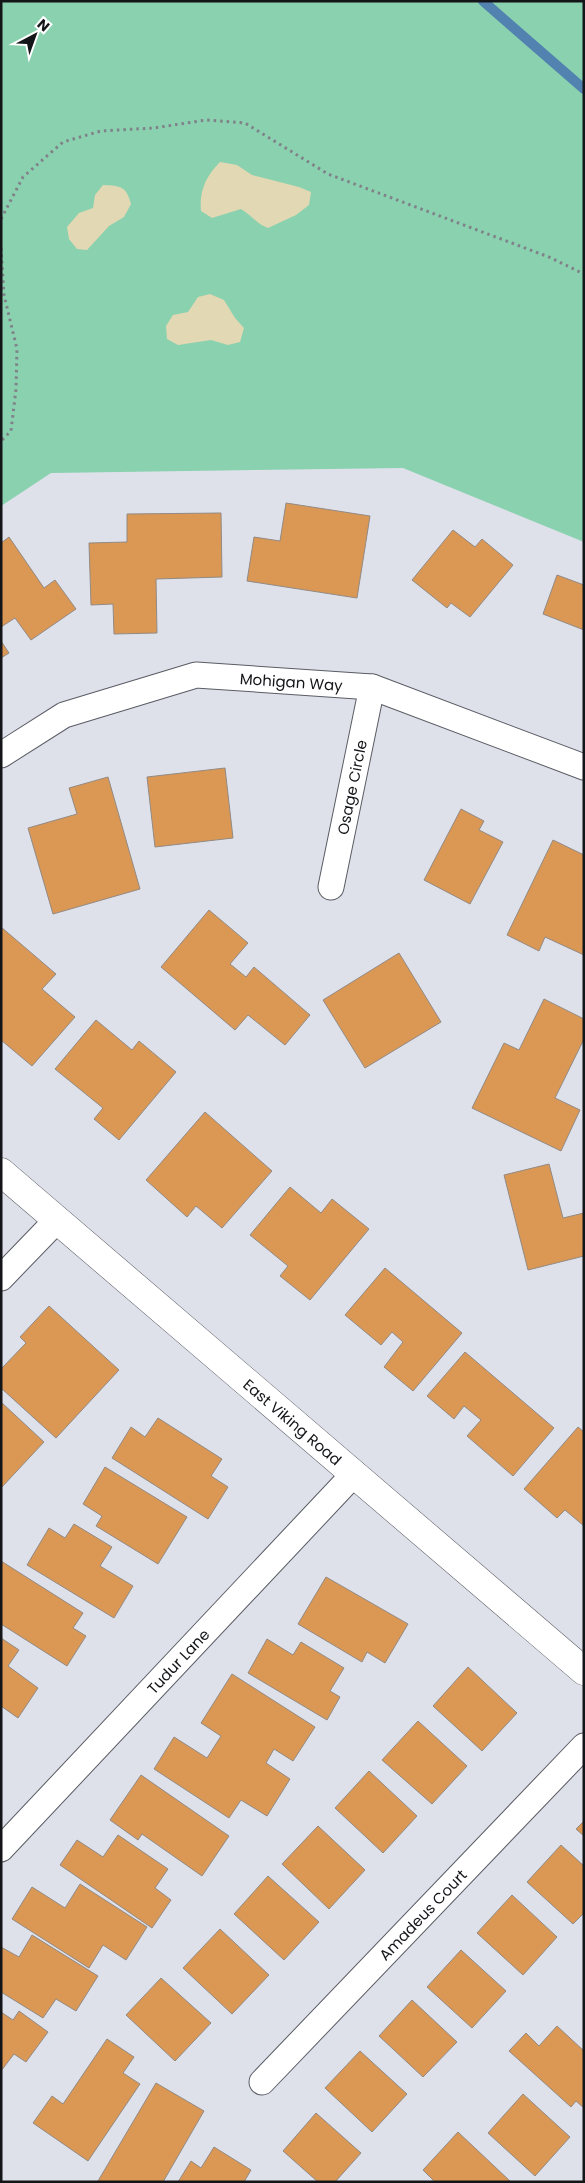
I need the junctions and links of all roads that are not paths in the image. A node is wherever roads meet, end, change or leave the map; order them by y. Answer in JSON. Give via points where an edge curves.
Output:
{"nodes":[{"id":1,"x":372,"y":687,"type":"junction"},
{"id":2,"x":1,"y":755,"type":"edge"},
{"id":3,"x":584,"y":767,"type":"edge"},
{"id":4,"x":331,"y":886,"type":"dead end"},
{"id":5,"x":1,"y":1172,"type":"edge"},
{"id":6,"x":57,"y":1220,"type":"junction"},
{"id":7,"x":1,"y":1278,"type":"edge"},
{"id":8,"x":354,"y":1474,"type":"junction"},
{"id":9,"x":584,"y":1671,"type":"edge"},
{"id":10,"x":584,"y":1746,"type":"edge"},
{"id":11,"x":1,"y":1849,"type":"edge"},
{"id":12,"x":262,"y":2082,"type":"dead end"}],
"edges":[{"from":1,"to":2,"type":"street","name":"Mohigan Way","via":[[196,675],[64,715]]},
{"from":1,"to":3,"type":"street","name":"Mohigan Way"},
{"from":1,"to":4,"type":"street","name":"Osage Circle"},
{"from":5,"to":6,"type":"street","name":"East Viking Road"},
{"from":6,"to":7,"type":"street"},
{"from":6,"to":8,"type":"street","name":"East Viking Road"},
{"from":8,"to":9,"type":"street","name":"East Viking Road"},
{"from":8,"to":11,"type":"street","name":"Tudur Lane"},
{"from":10,"to":12,"type":"street","name":"Amadeus Court"}]}
